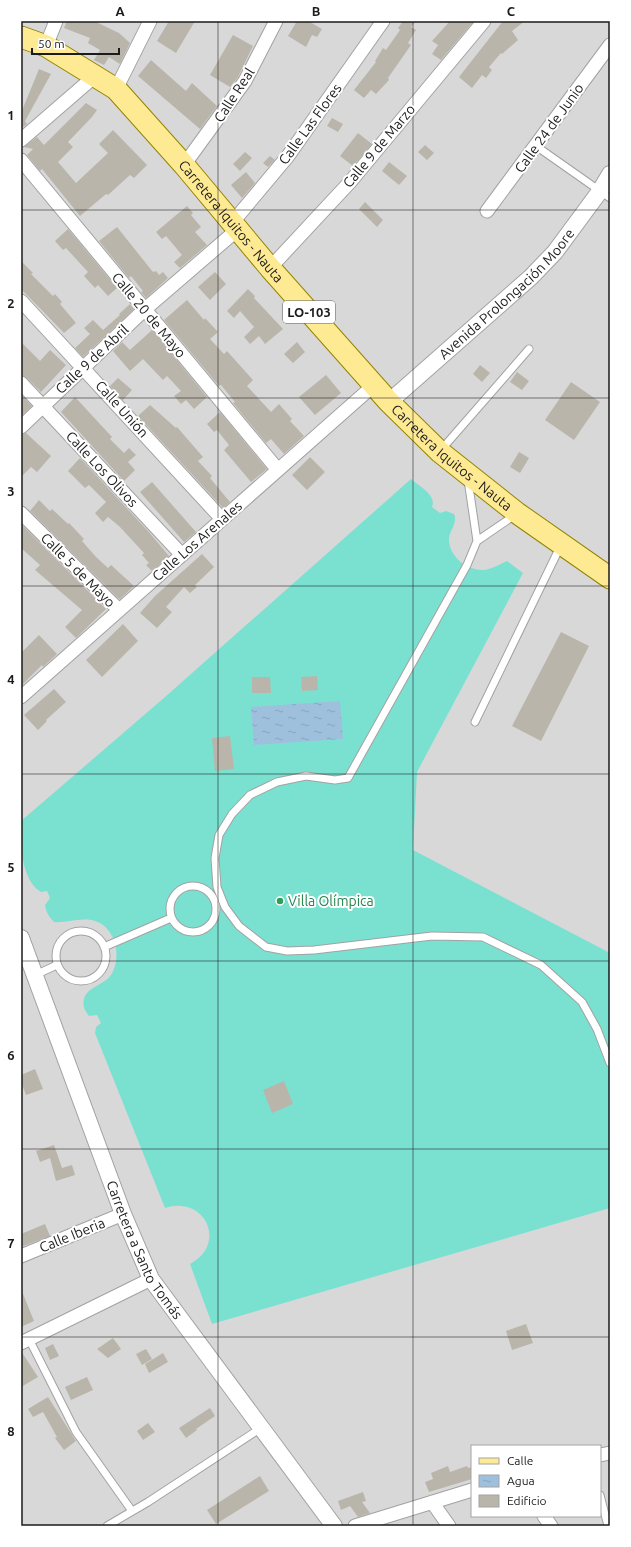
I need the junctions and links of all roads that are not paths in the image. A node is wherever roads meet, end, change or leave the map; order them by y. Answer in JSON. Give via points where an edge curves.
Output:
{"nodes":[{"id":1,"x":56,"y":21,"type":"edge"},
{"id":2,"x":150,"y":21,"type":"edge"},
{"id":3,"x":276,"y":21,"type":"edge"},
{"id":4,"x":383,"y":21,"type":"edge"},
{"id":5,"x":484,"y":21,"type":"edge"},
{"id":6,"x":21,"y":37,"type":"edge"},
{"id":7,"x":610,"y":45,"type":"edge"},
{"id":8,"x":46,"y":46,"type":"junction"},
{"id":9,"x":96,"y":75,"type":"junction"},
{"id":10,"x":116,"y":89,"type":"junction"},
{"id":11,"x":21,"y":140,"type":"edge"},
{"id":12,"x":536,"y":146,"type":"junction"},
{"id":13,"x":21,"y":160,"type":"edge"},
{"id":14,"x":184,"y":165,"type":"junction"},
{"id":15,"x":610,"y":174,"type":"edge"},
{"id":16,"x":605,"y":195,"type":"edge"},
{"id":17,"x":487,"y":211,"type":"dead end"},
{"id":18,"x":235,"y":226,"type":"junction"},
{"id":19,"x":270,"y":268,"type":"junction"},
{"id":20,"x":21,"y":301,"type":"edge"},
{"id":21,"x":144,"y":310,"type":"junction"},
{"id":22,"x":529,"y":349,"type":"dead end"},
{"id":23,"x":83,"y":367,"type":"junction"},
{"id":24,"x":21,"y":383,"type":"edge"},
{"id":25,"x":373,"y":386,"type":"junction"},
{"id":26,"x":389,"y":402,"type":"junction"},
{"id":27,"x":42,"y":405,"type":"junction"},
{"id":28,"x":21,"y":427,"type":"edge"},
{"id":29,"x":440,"y":452,"type":"junction"},
{"id":30,"x":278,"y":470,"type":"junction"},
{"id":31,"x":467,"y":473,"type":"junction"},
{"id":32,"x":21,"y":513,"type":"edge"},
{"id":33,"x":517,"y":513,"type":"junction"},
{"id":34,"x":222,"y":519,"type":"junction"},
{"id":35,"x":477,"y":541,"type":"junction"},
{"id":36,"x":562,"y":545,"type":"junction"},
{"id":37,"x":182,"y":555,"type":"junction"},
{"id":38,"x":610,"y":578,"type":"edge"},
{"id":39,"x":119,"y":610,"type":"junction"},
{"id":40,"x":21,"y":697,"type":"edge"},
{"id":41,"x":475,"y":722,"type":"dead end"},
{"id":42,"x":218,"y":899,"type":"junction"},
{"id":43,"x":171,"y":918,"type":"junction"},
{"id":44,"x":21,"y":938,"type":"edge"},
{"id":45,"x":104,"y":947,"type":"junction"},
{"id":46,"x":57,"y":965,"type":"junction"},
{"id":47,"x":35,"y":975,"type":"junction"},
{"id":48,"x":610,"y":1063,"type":"edge"},
{"id":49,"x":123,"y":1214,"type":"junction"},
{"id":50,"x":21,"y":1256,"type":"edge"},
{"id":51,"x":151,"y":1279,"type":"junction"},
{"id":52,"x":25,"y":1341,"type":"edge"},
{"id":53,"x":261,"y":1428,"type":"junction"},
{"id":54,"x":471,"y":1490,"type":"edge"},
{"id":55,"x":601,"y":1499,"type":"edge"},
{"id":56,"x":432,"y":1502,"type":"junction"},
{"id":57,"x":132,"y":1511,"type":"junction"},
{"id":58,"x":545,"y":1517,"type":"edge"},
{"id":59,"x":107,"y":1526,"type":"edge"},
{"id":60,"x":334,"y":1526,"type":"edge"},
{"id":61,"x":355,"y":1526,"type":"edge"},
{"id":62,"x":449,"y":1526,"type":"edge"},
{"id":63,"x":551,"y":1526,"type":"edge"},
{"id":64,"x":608,"y":1526,"type":"edge"}],
"edges":[{"from":1,"to":8,"type":"street"},
{"from":2,"to":10,"type":"street"},
{"from":3,"to":14,"type":"street","name":"Calle Real","via":[[245,81]]},
{"from":4,"to":18,"type":"street","name":"Calle Las Flores"},
{"from":5,"to":19,"type":"street","name":"Calle 9 de Marzo","via":[[350,182]]},
{"from":6,"to":8,"type":"main road","name":"Carretera Iquitos - Nauta","number":"LO-103"},
{"from":7,"to":12,"type":"street","name":"Calle 24 de Junio"},
{"from":8,"to":9,"type":"main road","name":"Carretera Iquitos - Nauta","number":"LO-103"},
{"from":9,"to":10,"type":"main road","name":"Carretera Iquitos - Nauta","number":"LO-103"},
{"from":9,"to":11,"type":"street"},
{"from":10,"to":14,"type":"main road","name":"Carretera Iquitos - Nauta","number":"LO-103"},
{"from":12,"to":16,"type":"lane"},
{"from":12,"to":17,"type":"street","name":"Calle 24 de Junio"},
{"from":13,"to":21,"type":"street","name":"Calle 20 de Mayo"},
{"from":14,"to":18,"type":"main road","name":"Carretera Iquitos - Nauta","number":"LO-103"},
{"from":15,"to":16,"type":"street","name":"Avenida Prolongación Moore"},
{"from":16,"to":26,"type":"street","name":"Avenida Prolongación Moore","via":[[531,277]]},
{"from":18,"to":19,"type":"main road","name":"Carretera Iquitos - Nauta","number":"LO-103"},
{"from":18,"to":21,"type":"street","name":"Calle 9 de Abril"},
{"from":19,"to":25,"type":"main road","name":"Carretera Iquitos - Nauta","number":"LO-103"},
{"from":20,"to":23,"type":"street","name":"Calle Unión"},
{"from":21,"to":23,"type":"street","name":"Calle 9 de Abril"},
{"from":21,"to":30,"type":"street","name":"Calle 20 de Mayo"},
{"from":22,"to":29,"type":"lane"},
{"from":23,"to":27,"type":"street","name":"Calle 9 de Abril"},
{"from":23,"to":34,"type":"street","name":"Calle Unión"},
{"from":24,"to":27,"type":"street","name":"Calle Los Olivos"},
{"from":25,"to":26,"type":"main road","name":"Carretera Iquitos - Nauta","number":"LO-103"},
{"from":25,"to":30,"type":"street","name":"Calle Los Arenales"},
{"from":26,"to":29,"type":"main road","name":"Carretera Iquitos - Nauta","number":"LO-103"},
{"from":27,"to":28,"type":"street","name":"Calle 9 de Abril"},
{"from":27,"to":37,"type":"street","name":"Calle Los Olivos"},
{"from":29,"to":31,"type":"main road","name":"Carretera Iquitos - Nauta","number":"LO-103"},
{"from":30,"to":34,"type":"street","name":"Calle Los Arenales"},
{"from":31,"to":33,"type":"main road","name":"Carretera Iquitos - Nauta","number":"LO-103"},
{"from":31,"to":35,"type":"lane"},
{"from":32,"to":39,"type":"street","name":"Calle 5 de Mayo"},
{"from":33,"to":35,"type":"lane"},
{"from":33,"to":36,"type":"main road","name":"Carretera Iquitos - Nauta","number":"LO-103"},
{"from":34,"to":37,"type":"street","name":"Calle Los Arenales"},
{"from":35,"to":42,"type":"lane","via":[[467,565],[348,778],[335,780],[306,776],[277,782],[250,794],[232,814],[219,835],[215,858]]},
{"from":36,"to":38,"type":"main road","name":"Carretera Iquitos - Nauta","number":"LO-103"},
{"from":36,"to":41,"type":"lane"},
{"from":37,"to":39,"type":"street","name":"Calle Los Arenales"},
{"from":39,"to":40,"type":"street","name":"Calle Los Arenales"},
{"from":42,"to":43,"type":"lane","via":[[215,917],[208,927],[202,930],[184,931]]},
{"from":42,"to":43,"type":"lane","via":[[201,887],[183,887],[171,900]]},
{"from":42,"to":48,"type":"lane","via":[[239,926],[266,947],[287,951],[432,936],[483,937],[541,965],[582,1002],[597,1029]]},
{"from":43,"to":45,"type":"lane"},
{"from":44,"to":47,"type":"street","name":"Carretera a Santo Tomás"},
{"from":45,"to":46,"type":"lane","via":[[91,933],[72,932],[66,935],[58,946]]},
{"from":45,"to":46,"type":"lane","via":[[104,967],[90,980],[84,982],[70,979]]},
{"from":46,"to":47,"type":"lane"},
{"from":47,"to":49,"type":"street","name":"Carretera a Santo Tomás"},
{"from":49,"to":50,"type":"street","name":"Calle Iberia"},
{"from":49,"to":51,"type":"street","name":"Carretera a Santo Tomás"},
{"from":51,"to":52,"type":"street"},
{"from":51,"to":53,"type":"street","name":"Carretera a Santo Tomás"},
{"from":52,"to":57,"type":"lane","via":[[76,1432]]},
{"from":53,"to":57,"type":"lane"},
{"from":53,"to":60,"type":"street","name":"Carretera a Santo Tomás"},
{"from":54,"to":56,"type":"street"},
{"from":55,"to":64,"type":"lane"},
{"from":56,"to":61,"type":"street"},
{"from":56,"to":62,"type":"street"},
{"from":57,"to":59,"type":"lane"},
{"from":58,"to":63,"type":"street"}]}
